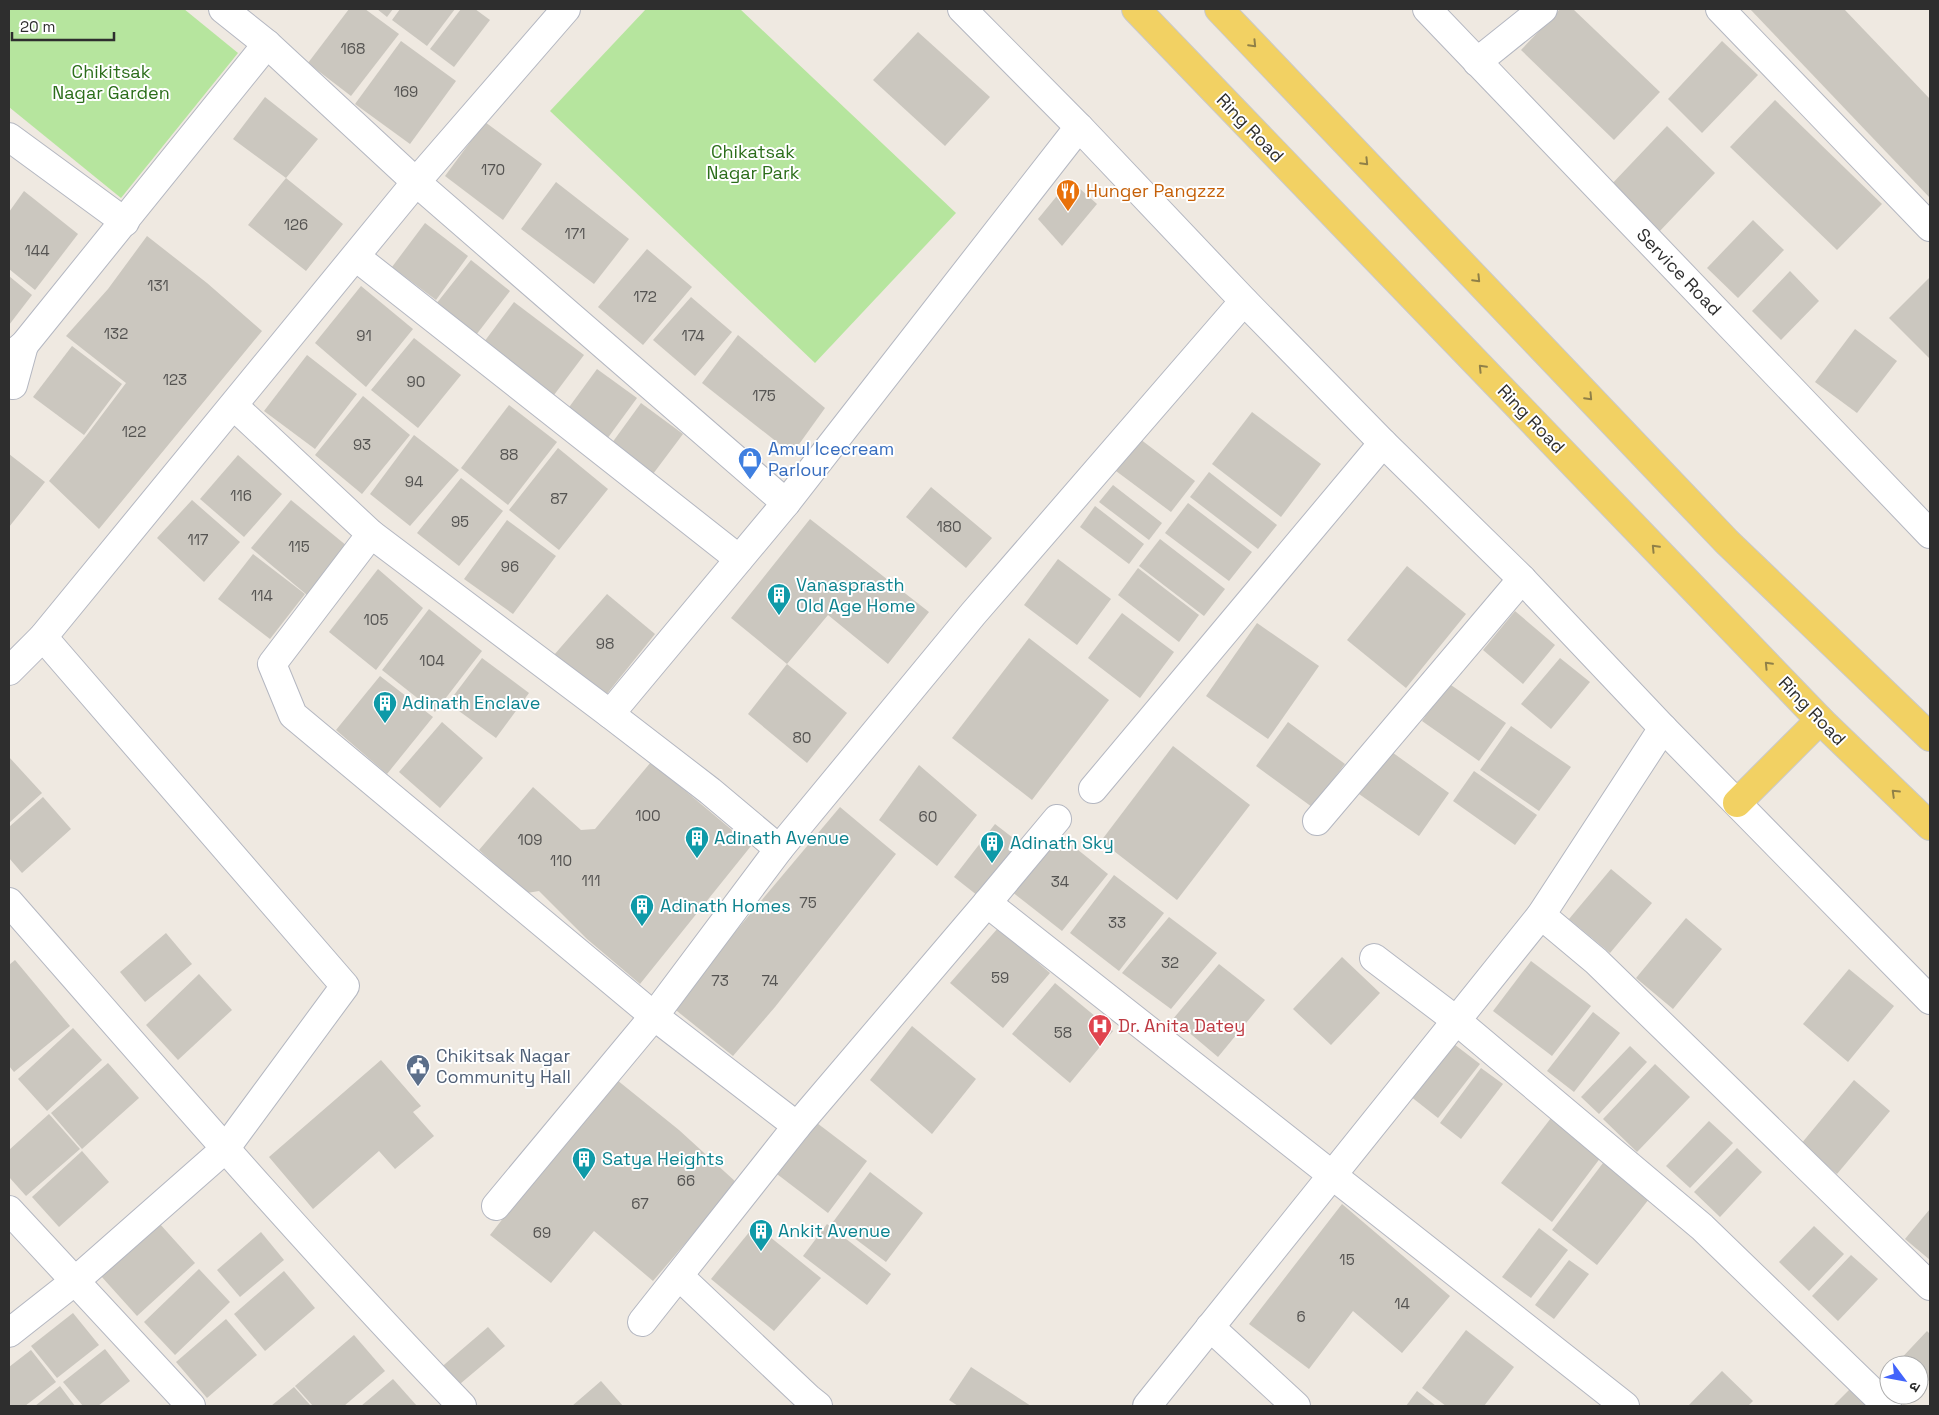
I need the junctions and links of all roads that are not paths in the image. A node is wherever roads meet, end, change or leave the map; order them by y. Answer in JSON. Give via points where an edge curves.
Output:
{"nodes":[{"id":1,"x":223,"y":9,"type":"edge"},
{"id":2,"x":962,"y":9,"type":"edge"},
{"id":3,"x":1136,"y":9,"type":"edge"},
{"id":4,"x":1219,"y":9,"type":"edge"},
{"id":5,"x":1428,"y":9,"type":"edge"},
{"id":6,"x":1543,"y":9,"type":"edge"},
{"id":7,"x":1720,"y":9,"type":"edge"},
{"id":8,"x":564,"y":10,"type":"edge"},
{"id":9,"x":267,"y":44,"type":"junction"},
{"id":10,"x":1477,"y":62,"type":"junction"},
{"id":11,"x":1078,"y":127,"type":"junction"},
{"id":12,"x":9,"y":137,"type":"edge"},
{"id":13,"x":416,"y":182,"type":"junction"},
{"id":14,"x":125,"y":222,"type":"junction"},
{"id":15,"x":1930,"y":227,"type":"edge"},
{"id":16,"x":356,"y":257,"type":"junction"},
{"id":17,"x":1244,"y":301,"type":"junction"},
{"id":18,"x":17,"y":351,"type":"edge"},
{"id":19,"x":13,"y":384,"type":"dead end"},
{"id":20,"x":234,"y":406,"type":"junction"},
{"id":21,"x":1384,"y":442,"type":"junction"},
{"id":22,"x":786,"y":503,"type":"junction"},
{"id":23,"x":371,"y":534,"type":"junction"},
{"id":24,"x":1930,"y":534,"type":"edge"},
{"id":25,"x":739,"y":559,"type":"junction"},
{"id":26,"x":1522,"y":579,"type":"junction"},
{"id":27,"x":43,"y":637,"type":"junction"},
{"id":28,"x":9,"y":671,"type":"edge"},
{"id":29,"x":610,"y":714,"type":"junction"},
{"id":30,"x":1820,"y":720,"type":"junction"},
{"id":31,"x":1663,"y":728,"type":"junction"},
{"id":32,"x":1930,"y":737,"type":"edge"},
{"id":33,"x":1093,"y":789,"type":"dead end"},
{"id":34,"x":1737,"y":803,"type":"junction"},
{"id":35,"x":1057,"y":819,"type":"dead end"},
{"id":36,"x":1318,"y":821,"type":"dead end"},
{"id":37,"x":1930,"y":826,"type":"edge"},
{"id":38,"x":779,"y":849,"type":"junction"},
{"id":39,"x":9,"y":902,"type":"edge"},
{"id":40,"x":987,"y":903,"type":"junction"},
{"id":41,"x":1541,"y":914,"type":"junction"},
{"id":42,"x":1374,"y":958,"type":"dead end"},
{"id":43,"x":1930,"y":1000,"type":"edge"},
{"id":44,"x":654,"y":1016,"type":"junction"},
{"id":45,"x":1457,"y":1021,"type":"junction"},
{"id":46,"x":797,"y":1126,"type":"junction"},
{"id":47,"x":225,"y":1149,"type":"junction"},
{"id":48,"x":1334,"y":1175,"type":"junction"},
{"id":49,"x":496,"y":1206,"type":"dead end"},
{"id":50,"x":9,"y":1210,"type":"edge"},
{"id":51,"x":680,"y":1276,"type":"junction"},
{"id":52,"x":75,"y":1281,"type":"junction"},
{"id":53,"x":1930,"y":1286,"type":"edge"},
{"id":54,"x":642,"y":1322,"type":"dead end"},
{"id":55,"x":1210,"y":1327,"type":"junction"},
{"id":56,"x":9,"y":1333,"type":"edge"},
{"id":57,"x":1291,"y":1405,"type":"edge"},
{"id":58,"x":191,"y":1406,"type":"edge"},
{"id":59,"x":462,"y":1406,"type":"edge"},
{"id":60,"x":818,"y":1406,"type":"edge"},
{"id":61,"x":1147,"y":1406,"type":"edge"},
{"id":62,"x":1625,"y":1406,"type":"edge"},
{"id":63,"x":1887,"y":1406,"type":"edge"}],
"edges":[{"from":1,"to":9,"type":"street"},
{"from":2,"to":11,"type":"street"},
{"from":30,"to":3,"type":"main road","name":"Ring Road","one_way":true},
{"from":4,"to":32,"type":"main road","one_way":true,"via":[[1727,542]]},
{"from":5,"to":10,"type":"street","name":"Service Road"},
{"from":6,"to":10,"type":"street"},
{"from":7,"to":15,"type":"street"},
{"from":8,"to":13,"type":"street"},
{"from":9,"to":13,"type":"street"},
{"from":9,"to":14,"type":"street"},
{"from":10,"to":24,"type":"street","name":"Service Road"},
{"from":11,"to":17,"type":"street"},
{"from":11,"to":22,"type":"street"},
{"from":12,"to":14,"type":"street"},
{"from":13,"to":16,"type":"street"},
{"from":13,"to":22,"type":"street"},
{"from":14,"to":18,"type":"street"},
{"from":16,"to":20,"type":"street"},
{"from":16,"to":25,"type":"street"},
{"from":17,"to":21,"type":"street"},
{"from":17,"to":38,"type":"street","via":[[973,614]]},
{"from":18,"to":19,"type":"street"},
{"from":20,"to":23,"type":"street"},
{"from":20,"to":27,"type":"street"},
{"from":21,"to":26,"type":"street"},
{"from":21,"to":33,"type":"street"},
{"from":22,"to":25,"type":"street"},
{"from":23,"to":29,"type":"street"},
{"from":23,"to":44,"type":"street","via":[[272,664],[293,715]]},
{"from":25,"to":29,"type":"street"},
{"from":26,"to":31,"type":"street"},
{"from":26,"to":36,"type":"street"},
{"from":27,"to":28,"type":"street"},
{"from":27,"to":47,"type":"street","via":[[346,986]]},
{"from":29,"to":38,"type":"street"},
{"from":30,"to":34,"type":"main road"},
{"from":37,"to":30,"type":"main road","name":"Ring Road","one_way":true},
{"from":31,"to":34,"type":"street"},
{"from":31,"to":41,"type":"street"},
{"from":34,"to":43,"type":"street"},
{"from":35,"to":40,"type":"street"},
{"from":38,"to":44,"type":"street"},
{"from":39,"to":47,"type":"street"},
{"from":40,"to":46,"type":"street"},
{"from":40,"to":48,"type":"street"},
{"from":41,"to":45,"type":"street"},
{"from":41,"to":53,"type":"street","via":[[1596,961]]},
{"from":42,"to":45,"type":"street"},
{"from":44,"to":46,"type":"street"},
{"from":44,"to":49,"type":"street"},
{"from":45,"to":48,"type":"street"},
{"from":45,"to":63,"type":"street","via":[[1702,1226]]},
{"from":46,"to":51,"type":"street"},
{"from":47,"to":52,"type":"street"},
{"from":47,"to":59,"type":"street","via":[[390,1332]]},
{"from":48,"to":55,"type":"street"},
{"from":48,"to":62,"type":"street"},
{"from":50,"to":52,"type":"street"},
{"from":51,"to":54,"type":"street"},
{"from":51,"to":60,"type":"street"},
{"from":52,"to":56,"type":"street"},
{"from":52,"to":58,"type":"street"},
{"from":55,"to":57,"type":"street"},
{"from":55,"to":61,"type":"street"}]}
